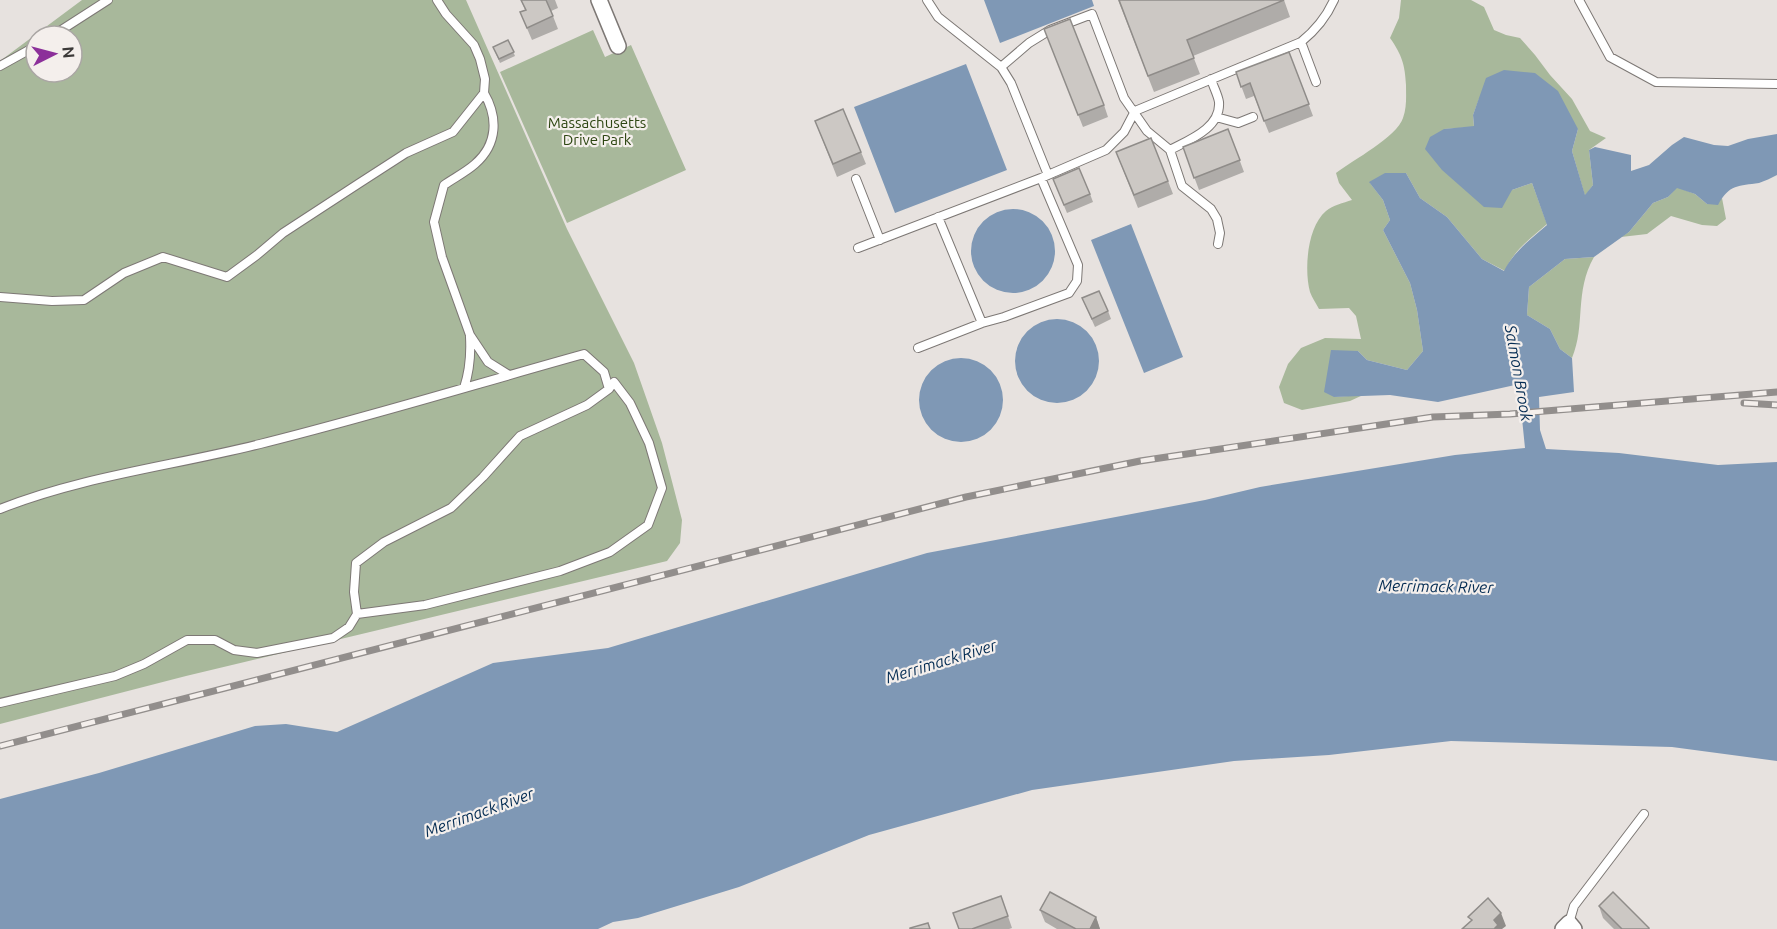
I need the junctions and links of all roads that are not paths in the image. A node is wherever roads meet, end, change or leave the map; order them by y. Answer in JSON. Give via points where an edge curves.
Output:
{"nodes":[{"id":1,"x":108,"y":0,"type":"edge"},
{"id":2,"x":437,"y":0,"type":"edge"},
{"id":3,"x":599,"y":0,"type":"edge"},
{"id":4,"x":927,"y":0,"type":"edge"},
{"id":5,"x":1334,"y":0,"type":"edge"},
{"id":6,"x":1579,"y":0,"type":"edge"},
{"id":7,"x":71,"y":24,"type":"edge"},
{"id":8,"x":1301,"y":42,"type":"junction"},
{"id":9,"x":618,"y":46,"type":"dead end"},
{"id":10,"x":24,"y":53,"type":"edge"},
{"id":11,"x":0,"y":66,"type":"edge"},
{"id":12,"x":1001,"y":67,"type":"junction"},
{"id":13,"x":1211,"y":80,"type":"junction"},
{"id":14,"x":1316,"y":82,"type":"dead end"},
{"id":15,"x":1777,"y":84,"type":"edge"},
{"id":16,"x":484,"y":93,"type":"junction"},
{"id":17,"x":1135,"y":111,"type":"junction"},
{"id":18,"x":1216,"y":117,"type":"junction"},
{"id":19,"x":1253,"y":117,"type":"dead end"},
{"id":20,"x":1170,"y":150,"type":"junction"},
{"id":21,"x":1045,"y":176,"type":"junction"},
{"id":22,"x":856,"y":179,"type":"dead end"},
{"id":23,"x":938,"y":217,"type":"junction"},
{"id":24,"x":880,"y":240,"type":"junction"},
{"id":25,"x":1218,"y":244,"type":"dead end"},
{"id":26,"x":858,"y":248,"type":"dead end"},
{"id":27,"x":0,"y":297,"type":"edge"},
{"id":28,"x":982,"y":323,"type":"junction"},
{"id":29,"x":470,"y":335,"type":"junction"},
{"id":30,"x":918,"y":348,"type":"dead end"},
{"id":31,"x":509,"y":375,"type":"junction"},
{"id":32,"x":464,"y":388,"type":"junction"},
{"id":33,"x":609,"y":388,"type":"junction"},
{"id":34,"x":0,"y":509,"type":"edge"},
{"id":35,"x":357,"y":614,"type":"junction"},
{"id":36,"x":0,"y":703,"type":"edge"},
{"id":37,"x":1644,"y":814,"type":"dead end"},
{"id":38,"x":1569,"y":927,"type":"edge"}],
"edges":[{"from":1,"to":7,"type":"lane"},
{"from":2,"to":16,"type":"lane","via":[[474,45],[485,79]]},
{"from":3,"to":9,"type":"street"},
{"from":4,"to":12,"type":"lane","via":[[938,17]]},
{"from":5,"to":8,"type":"lane","via":[[1314,32]]},
{"from":6,"to":15,"type":"lane","via":[[1610,57],[1656,82]]},
{"from":8,"to":13,"type":"lane"},
{"from":8,"to":14,"type":"lane"},
{"from":10,"to":11,"type":"lane"},
{"from":12,"to":17,"type":"lane","via":[[1029,42],[1092,14],[1124,98]]},
{"from":12,"to":21,"type":"lane","via":[[1011,83]]},
{"from":13,"to":17,"type":"lane"},
{"from":13,"to":18,"type":"lane","via":[[1219,101]]},
{"from":16,"to":27,"type":"lane","via":[[453,132],[406,153],[348,190],[283,232],[227,277],[163,257],[124,273],[84,300]]},
{"from":16,"to":29,"type":"lane","via":[[492,108],[493,140],[476,164],[444,185],[434,222],[442,257]]},
{"from":17,"to":20,"type":"lane","via":[[1147,131]]},
{"from":17,"to":21,"type":"lane","via":[[1124,132],[1106,150]]},
{"from":18,"to":19,"type":"lane","via":[[1238,123]]},
{"from":18,"to":20,"type":"lane","via":[[1204,131]]},
{"from":20,"to":25,"type":"lane","via":[[1182,186],[1205,203],[1217,219]]},
{"from":21,"to":23,"type":"lane"},
{"from":21,"to":28,"type":"lane","via":[[1078,265],[1077,281],[1069,294]]},
{"from":22,"to":24,"type":"lane"},
{"from":23,"to":24,"type":"lane"},
{"from":23,"to":28,"type":"lane"},
{"from":24,"to":26,"type":"lane"},
{"from":28,"to":30,"type":"lane"},
{"from":29,"to":31,"type":"lane","via":[[488,362]]},
{"from":29,"to":32,"type":"lane","via":[[469,374]]},
{"from":31,"to":32,"type":"lane"},
{"from":31,"to":33,"type":"lane","via":[[584,354],[604,372]]},
{"from":32,"to":34,"type":"lane","via":[[258,445],[81,482]]},
{"from":33,"to":35,"type":"lane","via":[[587,405],[520,436],[451,508],[384,542],[356,562]]},
{"from":33,"to":35,"type":"lane","via":[[614,382],[630,403],[649,442],[662,488],[648,525],[610,552],[560,571],[425,605]]},
{"from":35,"to":36,"type":"lane","via":[[349,627],[333,638],[257,653],[234,650],[215,640],[187,640],[115,676]]},
{"from":37,"to":38,"type":"lane","via":[[1574,906]]}]}
